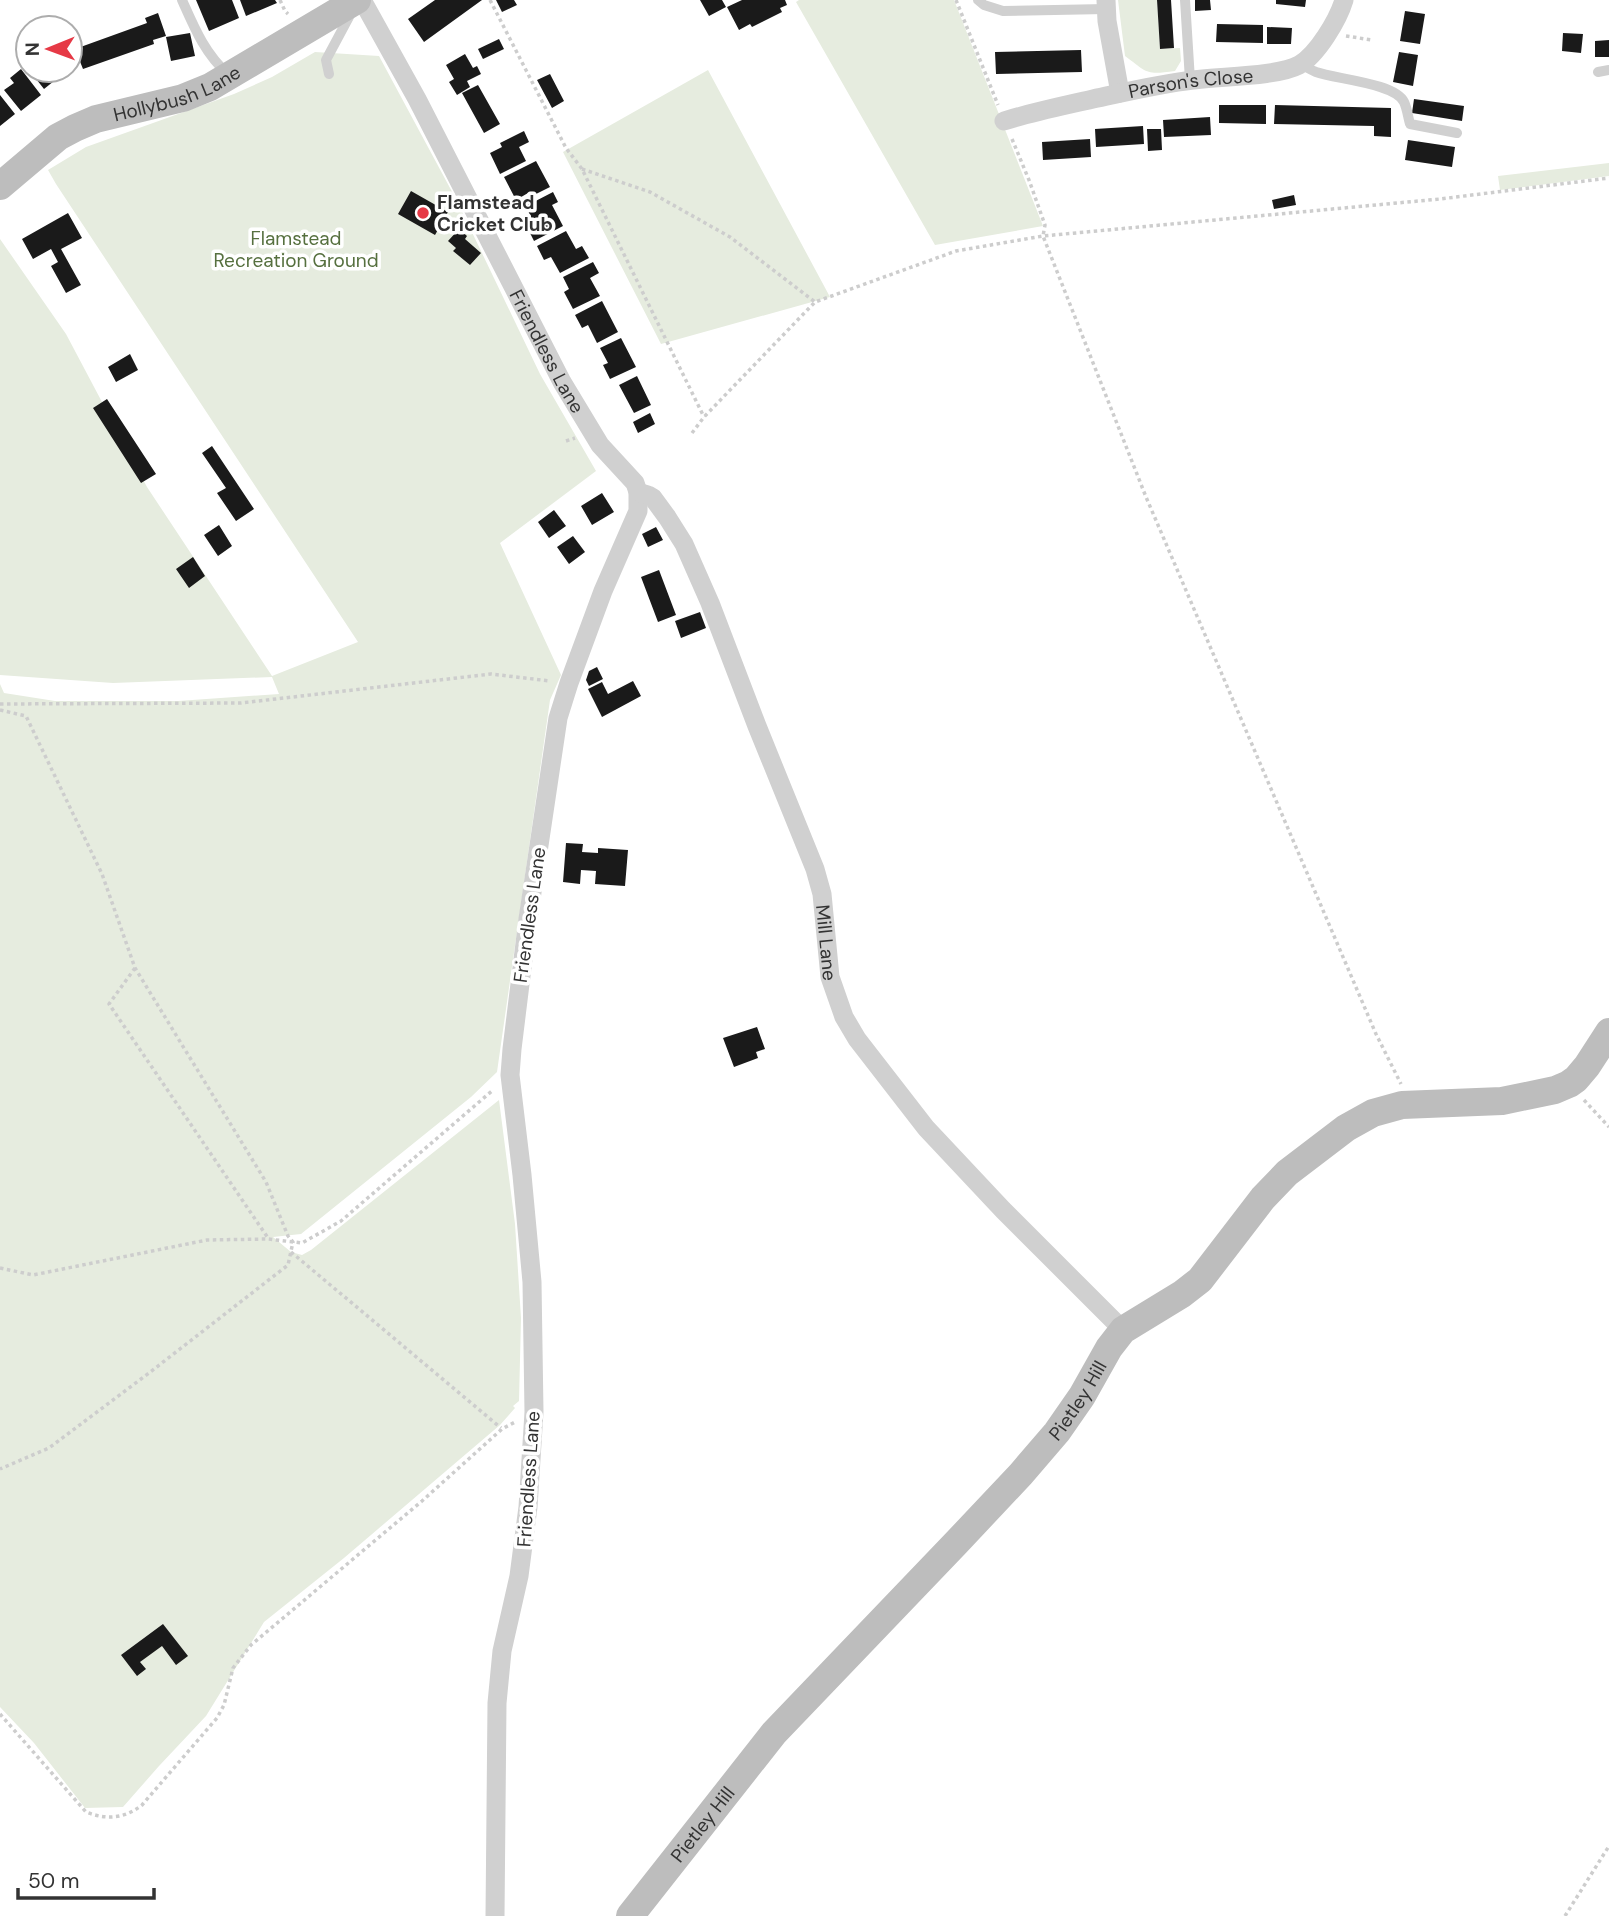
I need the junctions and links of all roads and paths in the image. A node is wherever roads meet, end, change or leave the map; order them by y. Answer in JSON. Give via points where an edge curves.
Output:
{"nodes":[{"id":1,"x":182,"y":0,"type":"edge"},
{"id":2,"x":490,"y":0,"type":"edge"},
{"id":3,"x":978,"y":0,"type":"edge"},
{"id":4,"x":1185,"y":0,"type":"edge"},
{"id":5,"x":1344,"y":0,"type":"edge"},
{"id":6,"x":357,"y":1,"type":"edge"},
{"id":7,"x":1106,"y":4,"type":"edge"},
{"id":8,"x":1328,"y":34,"type":"junction"},
{"id":9,"x":1372,"y":40,"type":"dead end"},
{"id":10,"x":1301,"y":64,"type":"junction"},
{"id":11,"x":329,"y":74,"type":"dead end"},
{"id":12,"x":231,"y":76,"type":"junction"},
{"id":13,"x":1190,"y":80,"type":"junction"},
{"id":14,"x":1120,"y":93,"type":"junction"},
{"id":15,"x":1004,"y":121,"type":"dead end"},
{"id":16,"x":1457,"y":133,"type":"dead end"},
{"id":17,"x":582,"y":170,"type":"junction"},
{"id":18,"x":1609,"y":178,"type":"edge"},
{"id":19,"x":0,"y":186,"type":"edge"},
{"id":20,"x":1043,"y":236,"type":"junction"},
{"id":21,"x":815,"y":302,"type":"junction"},
{"id":22,"x":704,"y":417,"type":"junction"},
{"id":23,"x":692,"y":433,"type":"dead end"},
{"id":24,"x":638,"y":492,"type":"junction"},
{"id":25,"x":569,"y":683,"type":"junction"},
{"id":26,"x":0,"y":704,"type":"edge"},
{"id":27,"x":0,"y":710,"type":"edge"},
{"id":28,"x":135,"y":968,"type":"junction"},
{"id":29,"x":1609,"y":1032,"type":"edge"},
{"id":30,"x":510,"y":1075,"type":"junction"},
{"id":31,"x":1569,"y":1084,"type":"junction"},
{"id":32,"x":1402,"y":1105,"type":"junction"},
{"id":33,"x":1609,"y":1127,"type":"edge"},
{"id":34,"x":268,"y":1239,"type":"junction"},
{"id":35,"x":293,"y":1242,"type":"junction"},
{"id":36,"x":291,"y":1252,"type":"junction"},
{"id":37,"x":0,"y":1268,"type":"edge"},
{"id":38,"x":1123,"y":1330,"type":"junction"},
{"id":39,"x":534,"y":1412,"type":"junction"},
{"id":40,"x":502,"y":1429,"type":"junction"},
{"id":41,"x":0,"y":1469,"type":"edge"},
{"id":42,"x":0,"y":1714,"type":"edge"},
{"id":43,"x":1609,"y":1846,"type":"edge"},
{"id":44,"x":495,"y":1916,"type":"edge"},
{"id":45,"x":630,"y":1916,"type":"edge"},
{"id":46,"x":1565,"y":1916,"type":"edge"}],
"edges":[{"from":1,"to":12,"type":"lane","via":[[199,38]]},
{"from":2,"to":17,"type":"path","via":[[566,148]]},
{"from":3,"to":7,"type":"lane","via":[[1003,11]]},
{"from":4,"to":13,"type":"lane"},
{"from":5,"to":8,"type":"street"},
{"from":6,"to":11,"type":"lane","via":[[326,60]]},
{"from":6,"to":12,"type":"street","name":"Hollybush Lane"},
{"from":6,"to":24,"type":"street","name":"Friendless Lane","via":[[417,99],[562,382],[595,437]]},
{"from":7,"to":14,"type":"street"},
{"from":8,"to":9,"type":"path"},
{"from":8,"to":10,"type":"street"},
{"from":10,"to":13,"type":"street","name":"Parson's Close","via":[[1268,73]]},
{"from":10,"to":16,"type":"lane","via":[[1398,95],[1410,124]]},
{"from":12,"to":19,"type":"street","name":"Hollybush Lane","via":[[183,97],[75,128]]},
{"from":13,"to":14,"type":"street","name":"Parson's Close"},
{"from":14,"to":15,"type":"street","name":"Parson's Close"},
{"from":17,"to":21,"type":"path","via":[[650,192],[730,237]]},
{"from":17,"to":22,"type":"path"},
{"from":18,"to":20,"type":"path","via":[[1440,200]]},
{"from":20,"to":21,"type":"path","via":[[956,251]]},
{"from":20,"to":32,"type":"path","via":[[1146,497],[1400,1082]]},
{"from":21,"to":22,"type":"path"},
{"from":22,"to":23,"type":"path"},
{"from":24,"to":25,"type":"street","name":"Friendless Lane","via":[[638,511]]},
{"from":24,"to":38,"type":"street","name":"Mill Lane","via":[[653,498],[684,544],[815,869],[830,977],[844,1017],[926,1128]]},
{"from":25,"to":26,"type":"path","via":[[491,674],[242,703]]},
{"from":25,"to":30,"type":"street","name":"Friendless Lane","via":[[558,718]]},
{"from":27,"to":28,"type":"path","via":[[26,716],[102,874]]},
{"from":28,"to":34,"type":"path","via":[[109,1004]]},
{"from":28,"to":35,"type":"path","via":[[266,1182]]},
{"from":29,"to":31,"type":"street"},
{"from":30,"to":35,"type":"path","via":[[341,1221],[302,1242]]},
{"from":30,"to":39,"type":"street","name":"Friendless Lane","via":[[532,1282]]},
{"from":31,"to":32,"type":"street","name":"Pietley Hill","via":[[1503,1101]]},
{"from":31,"to":33,"type":"path"},
{"from":32,"to":38,"type":"street","name":"Pietley Hill","via":[[1373,1113],[1346,1128],[1287,1173],[1200,1280]]},
{"from":34,"to":35,"type":"path"},
{"from":34,"to":37,"type":"path","via":[[207,1240],[33,1275]]},
{"from":35,"to":36,"type":"path"},
{"from":36,"to":40,"type":"path"},
{"from":36,"to":41,"type":"path","via":[[288,1265],[149,1373],[48,1448]]},
{"from":38,"to":45,"type":"street","name":"Pietley Hill","via":[[1057,1432],[774,1733]]},
{"from":39,"to":40,"type":"path"},
{"from":39,"to":44,"type":"street","name":"Friendless Lane","via":[[528,1507],[497,1703]]},
{"from":40,"to":42,"type":"path","via":[[251,1645],[233,1668],[224,1705],[211,1727],[131,1814],[99,1817],[86,1812]]},
{"from":43,"to":46,"type":"path"}]}
